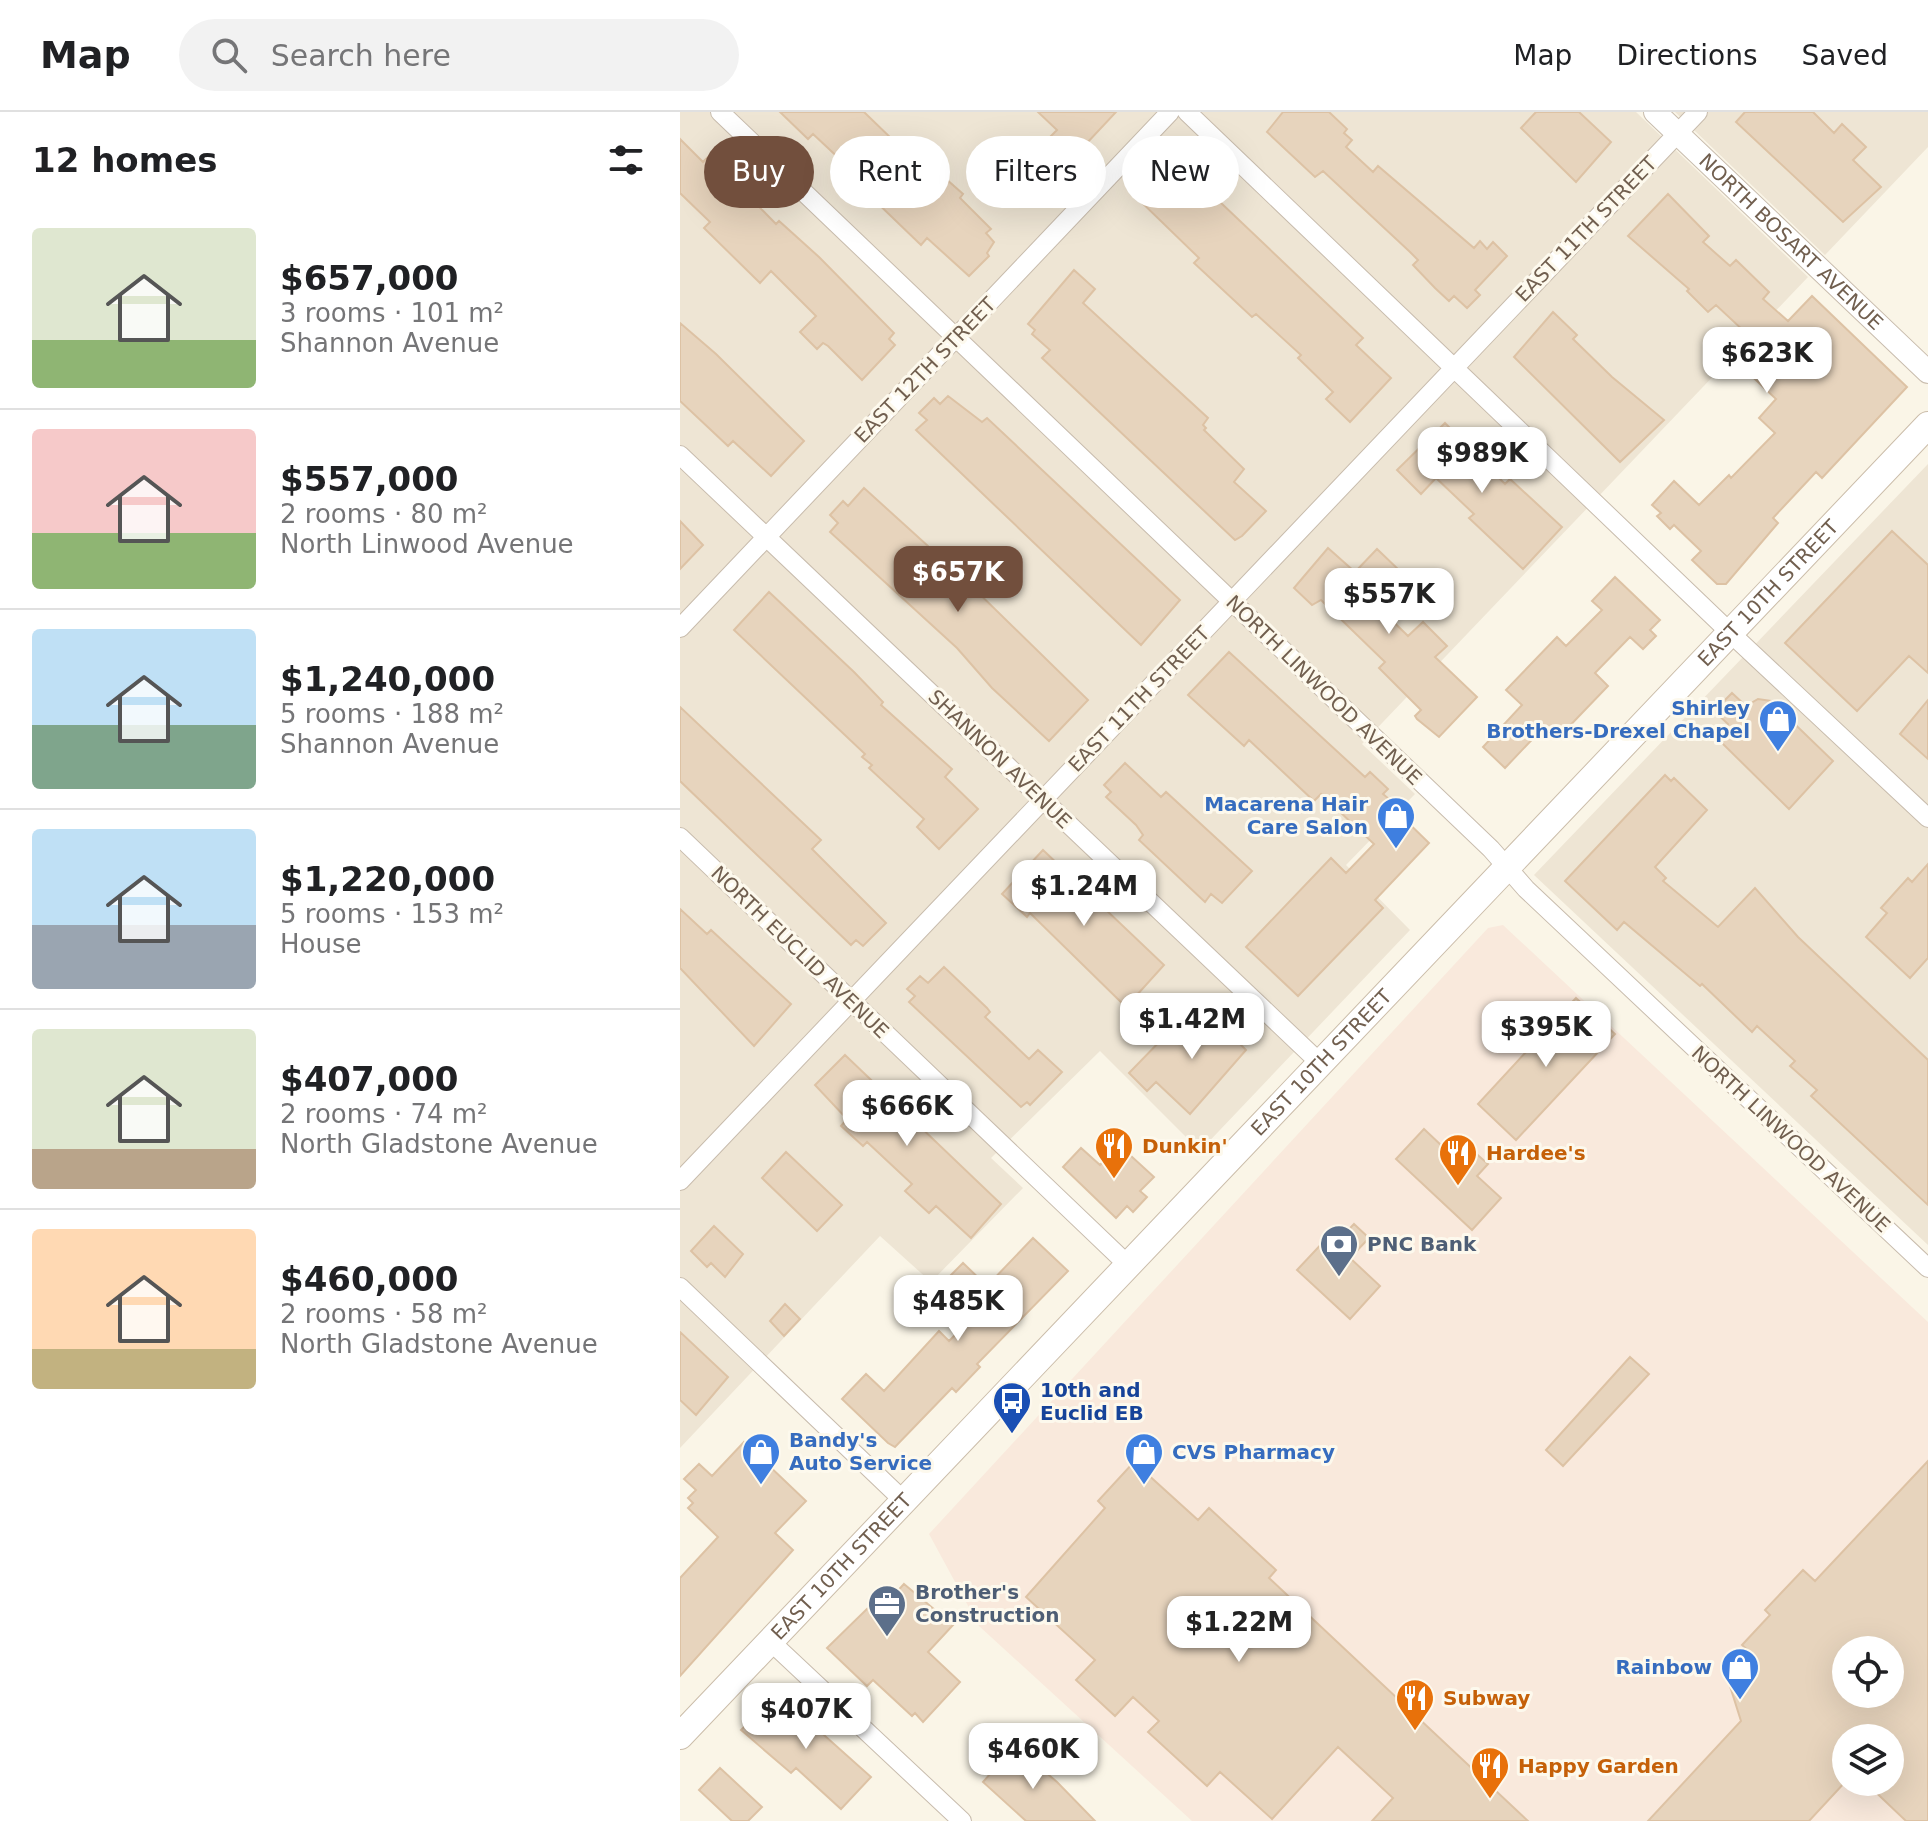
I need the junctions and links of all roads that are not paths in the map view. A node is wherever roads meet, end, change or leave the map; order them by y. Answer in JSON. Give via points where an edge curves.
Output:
{"nodes":[{"id":1,"x":720,"y":112,"type":"edge"},
{"id":2,"x":1170,"y":112,"type":"edge"},
{"id":3,"x":1187,"y":112,"type":"edge"},
{"id":4,"x":1655,"y":112,"type":"edge"},
{"id":5,"x":1698,"y":112,"type":"edge"},
{"id":6,"x":1677,"y":134,"type":"junction"},
{"id":7,"x":956,"y":338,"type":"junction"},
{"id":8,"x":1454,"y":368,"type":"junction"},
{"id":9,"x":1928,"y":372,"type":"edge"},
{"id":10,"x":1928,"y":425,"type":"edge"},
{"id":11,"x":680,"y":455,"type":"edge"},
{"id":12,"x":767,"y":537,"type":"junction"},
{"id":13,"x":1232,"y":601,"type":"junction"},
{"id":14,"x":680,"y":628,"type":"edge"},
{"id":15,"x":1731,"y":633,"type":"junction"},
{"id":16,"x":1043,"y":800,"type":"junction"},
{"id":17,"x":1928,"y":818,"type":"edge"},
{"id":18,"x":680,"y":837,"type":"edge"},
{"id":19,"x":1508,"y":866,"type":"junction"},
{"id":20,"x":852,"y":1001,"type":"junction"},
{"id":21,"x":1320,"y":1063,"type":"junction"},
{"id":22,"x":680,"y":1181,"type":"edge"},
{"id":23,"x":1128,"y":1265,"type":"junction"},
{"id":24,"x":1928,"y":1268,"type":"edge"},
{"id":25,"x":680,"y":1287,"type":"edge"},
{"id":26,"x":904,"y":1501,"type":"junction"},
{"id":27,"x":770,"y":1641,"type":"junction"},
{"id":28,"x":680,"y":1736,"type":"edge"},
{"id":29,"x":962,"y":1821,"type":"edge"}],
"edges":[{"from":1,"to":7,"type":"street","name":"NORTH LINWOOD AVENUE"},
{"from":2,"to":7,"type":"street","name":"EAST 12TH STREET"},
{"from":3,"to":8,"type":"street"},
{"from":4,"to":6,"type":"street","name":"NORTH BOSART AVENUE"},
{"from":5,"to":6,"type":"street","name":"EAST 11TH STREET"},
{"from":6,"to":8,"type":"street","name":"EAST 11TH STREET"},
{"from":6,"to":9,"type":"street","name":"NORTH BOSART AVENUE"},
{"from":7,"to":12,"type":"street","name":"EAST 12TH STREET"},
{"from":7,"to":13,"type":"street","name":"NORTH LINWOOD AVENUE"},
{"from":8,"to":13,"type":"street","name":"EAST 11TH STREET"},
{"from":8,"to":15,"type":"street"},
{"from":10,"to":15,"type":"main road","name":"EAST 10TH STREET"},
{"from":11,"to":12,"type":"street","name":"SHANNON AVENUE"},
{"from":12,"to":14,"type":"street","name":"EAST 12TH STREET"},
{"from":12,"to":16,"type":"street","name":"SHANNON AVENUE"},
{"from":13,"to":16,"type":"street","name":"EAST 11TH STREET"},
{"from":13,"to":19,"type":"street","name":"NORTH LINWOOD AVENUE"},
{"from":15,"to":17,"type":"street"},
{"from":15,"to":19,"type":"main road","name":"EAST 10TH STREET"},
{"from":16,"to":20,"type":"street","name":"EAST 11TH STREET"},
{"from":16,"to":21,"type":"street","name":"SHANNON AVENUE"},
{"from":18,"to":20,"type":"street","name":"NORTH EUCLID AVENUE"},
{"from":19,"to":21,"type":"main road","name":"EAST 10TH STREET"},
{"from":19,"to":24,"type":"street","name":"NORTH LINWOOD AVENUE","via":[[1526,889]]},
{"from":20,"to":22,"type":"street","name":"EAST 11TH STREET"},
{"from":20,"to":23,"type":"street","name":"NORTH EUCLID AVENUE"},
{"from":21,"to":23,"type":"main road","name":"EAST 10TH STREET"},
{"from":23,"to":26,"type":"main road","name":"EAST 10TH STREET"},
{"from":25,"to":26,"type":"street"},
{"from":26,"to":27,"type":"main road","name":"EAST 10TH STREET"},
{"from":27,"to":28,"type":"main road","name":"EAST 10TH STREET"},
{"from":27,"to":29,"type":"street"}]}
